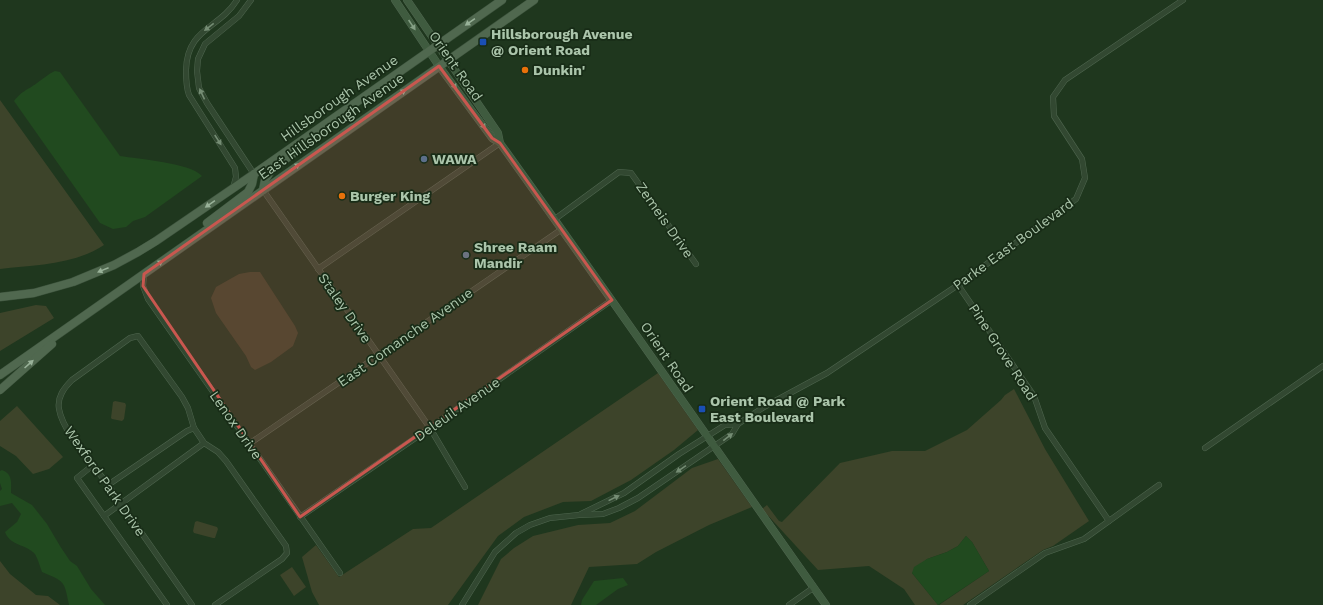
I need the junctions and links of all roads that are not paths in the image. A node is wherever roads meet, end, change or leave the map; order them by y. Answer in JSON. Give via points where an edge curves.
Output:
{"nodes":[{"id":1,"x":237,"y":0,"type":"edge"},
{"id":2,"x":251,"y":0,"type":"edge"},
{"id":3,"x":395,"y":0,"type":"edge"},
{"id":4,"x":407,"y":0,"type":"edge"},
{"id":5,"x":502,"y":0,"type":"edge"},
{"id":6,"x":534,"y":0,"type":"edge"},
{"id":7,"x":1183,"y":0,"type":"edge"},
{"id":8,"x":438,"y":44,"type":"junction"},
{"id":9,"x":429,"y":51,"type":"junction"},
{"id":10,"x":449,"y":59,"type":"junction"},
{"id":11,"x":439,"y":66,"type":"junction"},
{"id":12,"x":321,"y":127,"type":"junction"},
{"id":13,"x":500,"y":143,"type":"junction"},
{"id":14,"x":254,"y":174,"type":"junction"},
{"id":15,"x":233,"y":188,"type":"junction"},
{"id":16,"x":263,"y":190,"type":"junction"},
{"id":17,"x":554,"y":219,"type":"junction"},
{"id":18,"x":562,"y":229,"type":"junction"},
{"id":19,"x":197,"y":236,"type":"junction"},
{"id":20,"x":696,"y":264,"type":"dead end"},
{"id":21,"x":318,"y":269,"type":"junction"},
{"id":22,"x":144,"y":274,"type":"junction"},
{"id":23,"x":958,"y":285,"type":"junction"},
{"id":24,"x":0,"y":297,"type":"edge"},
{"id":25,"x":612,"y":300,"type":"junction"},
{"id":26,"x":80,"y":318,"type":"junction"},
{"id":27,"x":379,"y":355,"type":"junction"},
{"id":28,"x":1323,"y":366,"type":"edge"},
{"id":29,"x":0,"y":375,"type":"edge"},
{"id":30,"x":0,"y":390,"type":"edge"},
{"id":31,"x":738,"y":424,"type":"junction"},
{"id":32,"x":194,"y":428,"type":"junction"},
{"id":33,"x":430,"y":428,"type":"junction"},
{"id":34,"x":706,"y":437,"type":"junction"},
{"id":35,"x":204,"y":443,"type":"junction"},
{"id":36,"x":249,"y":444,"type":"junction"},
{"id":37,"x":714,"y":447,"type":"junction"},
{"id":38,"x":1205,"y":448,"type":"dead end"},
{"id":39,"x":93,"y":465,"type":"junction"},
{"id":40,"x":1159,"y":485,"type":"dead end"},
{"id":41,"x":108,"y":486,"type":"junction"},
{"id":42,"x":465,"y":487,"type":"dead end"},
{"id":43,"x":120,"y":504,"type":"junction"},
{"id":44,"x":579,"y":515,"type":"junction"},
{"id":45,"x":104,"y":516,"type":"junction"},
{"id":46,"x":300,"y":517,"type":"junction"},
{"id":47,"x":1109,"y":521,"type":"junction"},
{"id":48,"x":340,"y":573,"type":"dead end"},
{"id":49,"x":813,"y":588,"type":"junction"},
{"id":50,"x":167,"y":605,"type":"edge"},
{"id":51,"x":192,"y":605,"type":"edge"},
{"id":52,"x":215,"y":605,"type":"edge"},
{"id":53,"x":462,"y":605,"type":"edge"},
{"id":54,"x":789,"y":605,"type":"edge"},
{"id":55,"x":826,"y":605,"type":"edge"},
{"id":56,"x":970,"y":605,"type":"edge"}],
"edges":[{"from":1,"to":15,"type":"street","one_way":true,"via":[[226,14],[202,32],[194,42],[188,55],[186,74],[188,95],[235,168]]},
{"from":14,"to":2,"type":"street","one_way":true,"via":[[207,103],[199,88],[197,71],[198,59],[205,44],[239,16]]},
{"from":3,"to":9,"type":"street","name":"Orient Road","one_way":true},
{"from":4,"to":8,"type":"street","name":"Orient Road"},
{"from":5,"to":8,"type":"main road","one_way":true},
{"from":6,"to":10,"type":"main road","name":"East Hillsborough Avenue"},
{"from":7,"to":23,"type":"street","name":"Parke East Boulevard","via":[[1065,80],[1053,97],[1054,116],[1082,159],[1085,178],[1076,199]]},
{"from":8,"to":9,"type":"main road","name":"Hillsborough Avenue"},
{"from":8,"to":10,"type":"street","name":"Orient Road"},
{"from":9,"to":11,"type":"street","name":"Orient Road"},
{"from":9,"to":12,"type":"main road","name":"Hillsborough Avenue"},
{"from":10,"to":11,"type":"main road","name":"East Hillsborough Avenue"},
{"from":10,"to":13,"type":"street","name":"Orient Road","via":[[498,133]]},
{"from":11,"to":13,"type":"street","name":"Orient Road","one_way":true,"via":[[492,138]]},
{"from":16,"to":11,"type":"main road","name":"East Hillsborough Avenue","one_way":true},
{"from":12,"to":14,"type":"main road","name":"Hillsborough Avenue"},
{"from":12,"to":16,"type":"main road","via":[[306,144],[269,173]]},
{"from":13,"to":17,"type":"street","name":"Orient Road"},
{"from":13,"to":21,"type":"street"},
{"from":14,"to":15,"type":"main road","name":"Hillsborough Avenue"},
{"from":14,"to":19,"type":"main road","via":[[248,192],[209,221]]},
{"from":15,"to":24,"type":"main road","name":"Hillsborough Avenue","one_way":true,"via":[[156,241],[114,265],[73,282],[34,293]]},
{"from":16,"to":19,"type":"main road","name":"East Hillsborough Avenue"},
{"from":16,"to":21,"type":"street","name":"Staley Drive"},
{"from":17,"to":18,"type":"street","name":"Orient Road"},
{"from":17,"to":20,"type":"street","name":"Zemeis Drive","via":[[619,172],[632,173]]},
{"from":18,"to":25,"type":"street","name":"Orient Road"},
{"from":18,"to":27,"type":"street","name":"East Comanche Avenue"},
{"from":22,"to":19,"type":"main road","name":"East Hillsborough Avenue","one_way":true},
{"from":21,"to":27,"type":"street","name":"Staley Drive"},
{"from":22,"to":26,"type":"main road","name":"East Hillsborough Avenue"},
{"from":22,"to":36,"type":"street","name":"Lenox Drive","via":[[143,286],[148,298]]},
{"from":23,"to":31,"type":"street","name":"Parke East Boulevard","via":[[827,373],[764,406]]},
{"from":23,"to":47,"type":"street","name":"Pine Grove Road","via":[[1034,396],[1045,428]]},
{"from":25,"to":33,"type":"street","name":"Deleuil Avenue"},
{"from":25,"to":34,"type":"street","name":"Orient Road"},
{"from":26,"to":29,"type":"main road"},
{"from":30,"to":26,"type":"main road","one_way":true},
{"from":27,"to":33,"type":"street","name":"Staley Drive"},
{"from":27,"to":36,"type":"street","name":"East Comanche Avenue"},
{"from":28,"to":38,"type":"street"},
{"from":31,"to":34,"type":"street","name":"Parke East Boulevard","via":[[725,425]]},
{"from":37,"to":31,"type":"street","name":"Parke East Boulevard","one_way":true,"via":[[732,434]]},
{"from":32,"to":35,"type":"street"},
{"from":32,"to":39,"type":"street","name":"Wexford Park Drive","via":[[182,397],[138,336],[130,338],[72,380],[60,396],[58,407],[61,419]]},
{"from":32,"to":41,"type":"street"},
{"from":33,"to":42,"type":"street","name":"Staley Drive"},
{"from":33,"to":46,"type":"street","name":"Deleuil Avenue"},
{"from":34,"to":37,"type":"street","name":"Orient Road"},
{"from":44,"to":34,"type":"street","one_way":true,"via":[[624,493]]},
{"from":35,"to":43,"type":"street"},
{"from":35,"to":52,"type":"street","via":[[226,461],[277,532],[286,546],[287,553]]},
{"from":36,"to":46,"type":"street","name":"Lenox Drive"},
{"from":37,"to":44,"type":"street","one_way":true,"via":[[619,508],[604,514]]},
{"from":37,"to":49,"type":"street","name":"Orient Road"},
{"from":39,"to":41,"type":"street","name":"Wexford Park Drive"},
{"from":39,"to":45,"type":"street","via":[[76,478]]},
{"from":40,"to":47,"type":"street"},
{"from":41,"to":43,"type":"street","name":"Wexford Park Drive"},
{"from":43,"to":45,"type":"street"},
{"from":43,"to":51,"type":"street","name":"Wexford Park Drive"},
{"from":44,"to":53,"type":"street","via":[[550,518],[516,533],[495,552]]},
{"from":45,"to":50,"type":"street"},
{"from":46,"to":48,"type":"street","name":"Lenox Drive"},
{"from":47,"to":56,"type":"street","via":[[1084,539],[1045,553]]},
{"from":49,"to":54,"type":"street"},
{"from":49,"to":55,"type":"street","name":"Orient Road"}]}
